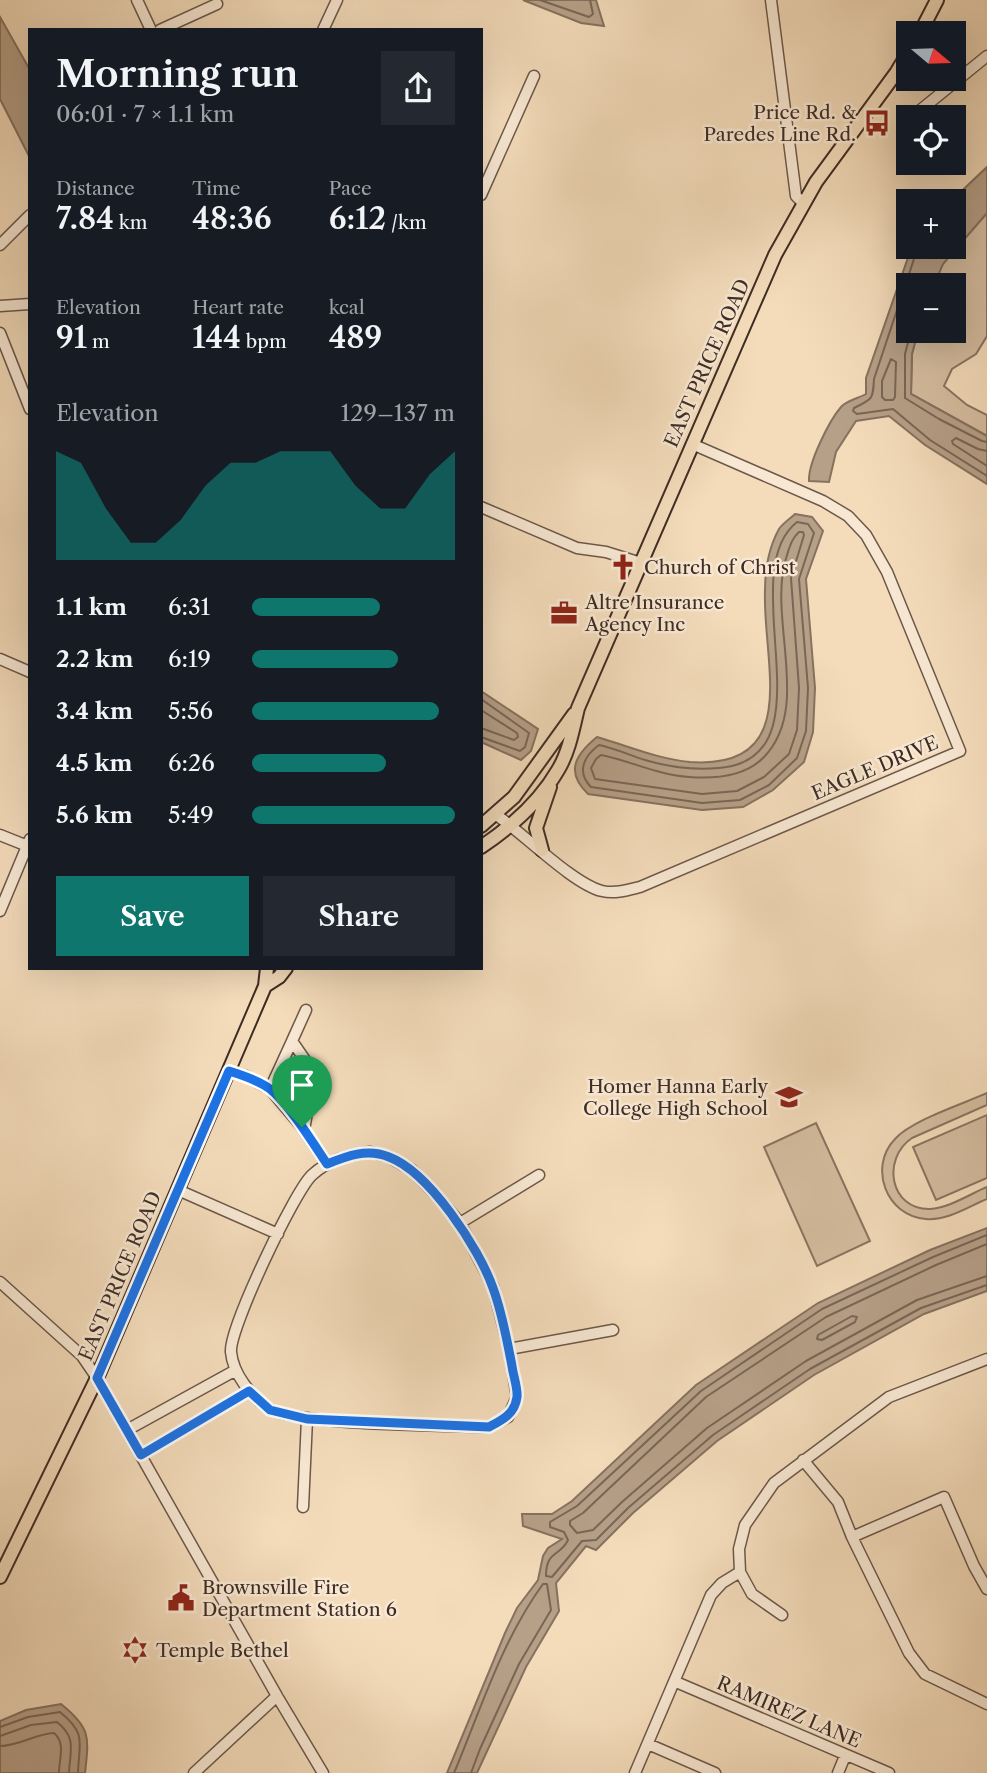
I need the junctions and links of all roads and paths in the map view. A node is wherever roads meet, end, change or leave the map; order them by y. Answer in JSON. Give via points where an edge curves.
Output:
{"nodes":[{"id":1,"x":137,"y":0,"type":"edge"},
{"id":2,"x":337,"y":0,"type":"edge"},
{"id":3,"x":771,"y":0,"type":"edge"},
{"id":4,"x":937,"y":0,"type":"edge"},
{"id":5,"x":217,"y":4,"type":"dead end"},
{"id":6,"x":926,"y":21,"type":"edge"},
{"id":7,"x":150,"y":28,"type":"edge"},
{"id":8,"x":164,"y":28,"type":"edge"},
{"id":9,"x":324,"y":28,"type":"edge"},
{"id":10,"x":987,"y":56,"type":"edge"},
{"id":11,"x":896,"y":73,"type":"edge"},
{"id":12,"x":534,"y":76,"type":"dead end"},
{"id":13,"x":927,"y":105,"type":"edge"},
{"id":14,"x":483,"y":191,"type":"edge"},
{"id":15,"x":803,"y":203,"type":"junction"},
{"id":16,"x":28,"y":217,"type":"edge"},
{"id":17,"x":0,"y":245,"type":"edge"},
{"id":18,"x":28,"y":304,"type":"edge"},
{"id":19,"x":0,"y":306,"type":"edge"},
{"id":20,"x":0,"y":333,"type":"edge"},
{"id":21,"x":28,"y":404,"type":"edge"},
{"id":22,"x":692,"y":444,"type":"junction"},
{"id":23,"x":483,"y":508,"type":"edge"},
{"id":24,"x":641,"y":564,"type":"junction"},
{"id":25,"x":0,"y":659,"type":"edge"},
{"id":26,"x":28,"y":671,"type":"edge"},
{"id":27,"x":579,"y":708,"type":"junction"},
{"id":28,"x":553,"y":778,"type":"junction"},
{"id":29,"x":495,"y":814,"type":"junction"},
{"id":30,"x":483,"y":824,"type":"edge"},
{"id":31,"x":512,"y":825,"type":"junction"},
{"id":32,"x":0,"y":835,"type":"edge"},
{"id":33,"x":28,"y":844,"type":"edge"},
{"id":34,"x":483,"y":845,"type":"edge"},
{"id":35,"x":28,"y":846,"type":"edge"},
{"id":36,"x":542,"y":850,"type":"junction"},
{"id":37,"x":0,"y":911,"type":"edge"},
{"id":38,"x":267,"y":970,"type":"edge"},
{"id":39,"x":284,"y":970,"type":"edge"},
{"id":40,"x":265,"y":986,"type":"junction"},
{"id":41,"x":306,"y":1010,"type":"dead end"},
{"id":42,"x":292,"y":1041,"type":"junction"},
{"id":43,"x":229,"y":1071,"type":"junction"},
{"id":44,"x":270,"y":1089,"type":"junction"},
{"id":45,"x":304,"y":1130,"type":"junction"},
{"id":46,"x":327,"y":1164,"type":"junction"},
{"id":47,"x":538,"y":1175,"type":"dead end"},
{"id":48,"x":178,"y":1190,"type":"junction"},
{"id":49,"x":460,"y":1223,"type":"junction"},
{"id":50,"x":278,"y":1234,"type":"junction"},
{"id":51,"x":0,"y":1282,"type":"edge"},
{"id":52,"x":613,"y":1330,"type":"dead end"},
{"id":53,"x":509,"y":1349,"type":"junction"},
{"id":54,"x":987,"y":1359,"type":"edge"},
{"id":55,"x":236,"y":1370,"type":"junction"},
{"id":56,"x":97,"y":1378,"type":"junction"},
{"id":57,"x":249,"y":1391,"type":"junction"},
{"id":58,"x":307,"y":1419,"type":"junction"},
{"id":59,"x":127,"y":1430,"type":"junction"},
{"id":60,"x":141,"y":1455,"type":"junction"},
{"id":61,"x":803,"y":1460,"type":"junction"},
{"id":62,"x":303,"y":1507,"type":"dead end"},
{"id":63,"x":852,"y":1537,"type":"junction"},
{"id":64,"x":740,"y":1572,"type":"junction"},
{"id":65,"x":0,"y":1577,"type":"edge"},
{"id":66,"x":987,"y":1589,"type":"edge"},
{"id":67,"x":782,"y":1615,"type":"dead end"},
{"id":68,"x":676,"y":1682,"type":"junction"},
{"id":69,"x":276,"y":1696,"type":"junction"},
{"id":70,"x":987,"y":1704,"type":"edge"},
{"id":71,"x":648,"y":1744,"type":"junction"},
{"id":72,"x":845,"y":1756,"type":"junction"},
{"id":73,"x":194,"y":1773,"type":"edge"},
{"id":74,"x":323,"y":1773,"type":"edge"},
{"id":75,"x":635,"y":1773,"type":"edge"},
{"id":76,"x":715,"y":1773,"type":"edge"},
{"id":77,"x":838,"y":1773,"type":"edge"},
{"id":78,"x":889,"y":1773,"type":"edge"}],
"edges":[{"from":1,"to":7,"type":"street"},
{"from":2,"to":9,"type":"street"},
{"from":3,"to":15,"type":"street","via":[[795,194]]},
{"from":4,"to":6,"type":"main road"},
{"from":5,"to":8,"type":"street"},
{"from":10,"to":13,"type":"street"},
{"from":11,"to":15,"type":"main road","name":"EAST PRICE ROAD"},
{"from":12,"to":14,"type":"street"},
{"from":15,"to":22,"type":"main road","name":"EAST PRICE ROAD"},
{"from":16,"to":17,"type":"street"},
{"from":18,"to":19,"type":"street"},
{"from":20,"to":21,"type":"street"},
{"from":22,"to":24,"type":"main road","name":"EAST PRICE ROAD"},
{"from":22,"to":36,"type":"street","name":"EAGLE DRIVE","via":[[824,501],[866,535],[887,572],[960,751],[624,891],[585,885]]},
{"from":23,"to":24,"type":"street","via":[[577,548]]},
{"from":24,"to":27,"type":"main road","name":"EAST PRICE ROAD"},
{"from":25,"to":26,"type":"street"},
{"from":27,"to":28,"type":"main road","name":"EAST PRICE ROAD","via":[[569,746]]},
{"from":27,"to":29,"type":"main road","name":"EAST PRICE ROAD","via":[[531,777]]},
{"from":28,"to":31,"type":"main road","name":"EAST PRICE ROAD"},
{"from":28,"to":36,"type":"main road","via":[[536,828]]},
{"from":29,"to":30,"type":"main road","name":"EAST PRICE ROAD"},
{"from":29,"to":31,"type":"street","name":"EAGLE DRIVE"},
{"from":31,"to":34,"type":"main road","name":"EAST PRICE ROAD"},
{"from":31,"to":36,"type":"street","name":"EAGLE DRIVE"},
{"from":32,"to":33,"type":"street"},
{"from":35,"to":37,"type":"street"},
{"from":38,"to":40,"type":"main road","name":"EAST PRICE ROAD"},
{"from":39,"to":40,"type":"main road","name":"EAST PRICE ROAD"},
{"from":40,"to":43,"type":"main road","name":"EAST PRICE ROAD"},
{"from":41,"to":42,"type":"street"},
{"from":42,"to":44,"type":"street"},
{"from":42,"to":45,"type":"street","via":[[314,1073]]},
{"from":43,"to":44,"type":"street"},
{"from":43,"to":48,"type":"main road","name":"EAST PRICE ROAD"},
{"from":44,"to":45,"type":"street"},
{"from":45,"to":46,"type":"street"},
{"from":46,"to":49,"type":"street","via":[[370,1152],[389,1157],[412,1170]]},
{"from":46,"to":50,"type":"street","via":[[304,1184]]},
{"from":47,"to":49,"type":"street"},
{"from":48,"to":50,"type":"street"},
{"from":48,"to":56,"type":"main road","name":"EAST PRICE ROAD"},
{"from":49,"to":53,"type":"street","via":[[493,1286]]},
{"from":50,"to":55,"type":"street","via":[[239,1321],[231,1350]]},
{"from":51,"to":56,"type":"street","via":[[82,1356]]},
{"from":52,"to":53,"type":"street"},
{"from":53,"to":58,"type":"street","via":[[517,1398],[508,1417],[489,1427]]},
{"from":54,"to":61,"type":"street","via":[[888,1396]]},
{"from":55,"to":57,"type":"street"},
{"from":55,"to":59,"type":"street"},
{"from":56,"to":59,"type":"street"},
{"from":56,"to":65,"type":"main road","name":"EAST PRICE ROAD"},
{"from":57,"to":58,"type":"street","via":[[270,1410]]},
{"from":57,"to":60,"type":"street"},
{"from":58,"to":62,"type":"street"},
{"from":59,"to":60,"type":"street"},
{"from":60,"to":69,"type":"street"},
{"from":61,"to":63,"type":"street","via":[[838,1502]]},
{"from":61,"to":64,"type":"street","via":[[774,1483],[745,1525]]},
{"from":63,"to":66,"type":"street","via":[[944,1497]]},
{"from":63,"to":70,"type":"street","via":[[909,1653],[925,1674]]},
{"from":64,"to":67,"type":"street","via":[[752,1594]]},
{"from":64,"to":68,"type":"street","via":[[711,1595]]},
{"from":68,"to":71,"type":"street"},
{"from":68,"to":72,"type":"street","name":"RAMIREZ LANE"},
{"from":69,"to":73,"type":"street"},
{"from":69,"to":74,"type":"street"},
{"from":71,"to":75,"type":"street"},
{"from":71,"to":76,"type":"street"},
{"from":72,"to":77,"type":"street"},
{"from":72,"to":78,"type":"street","name":"RAMIREZ LANE"}]}
